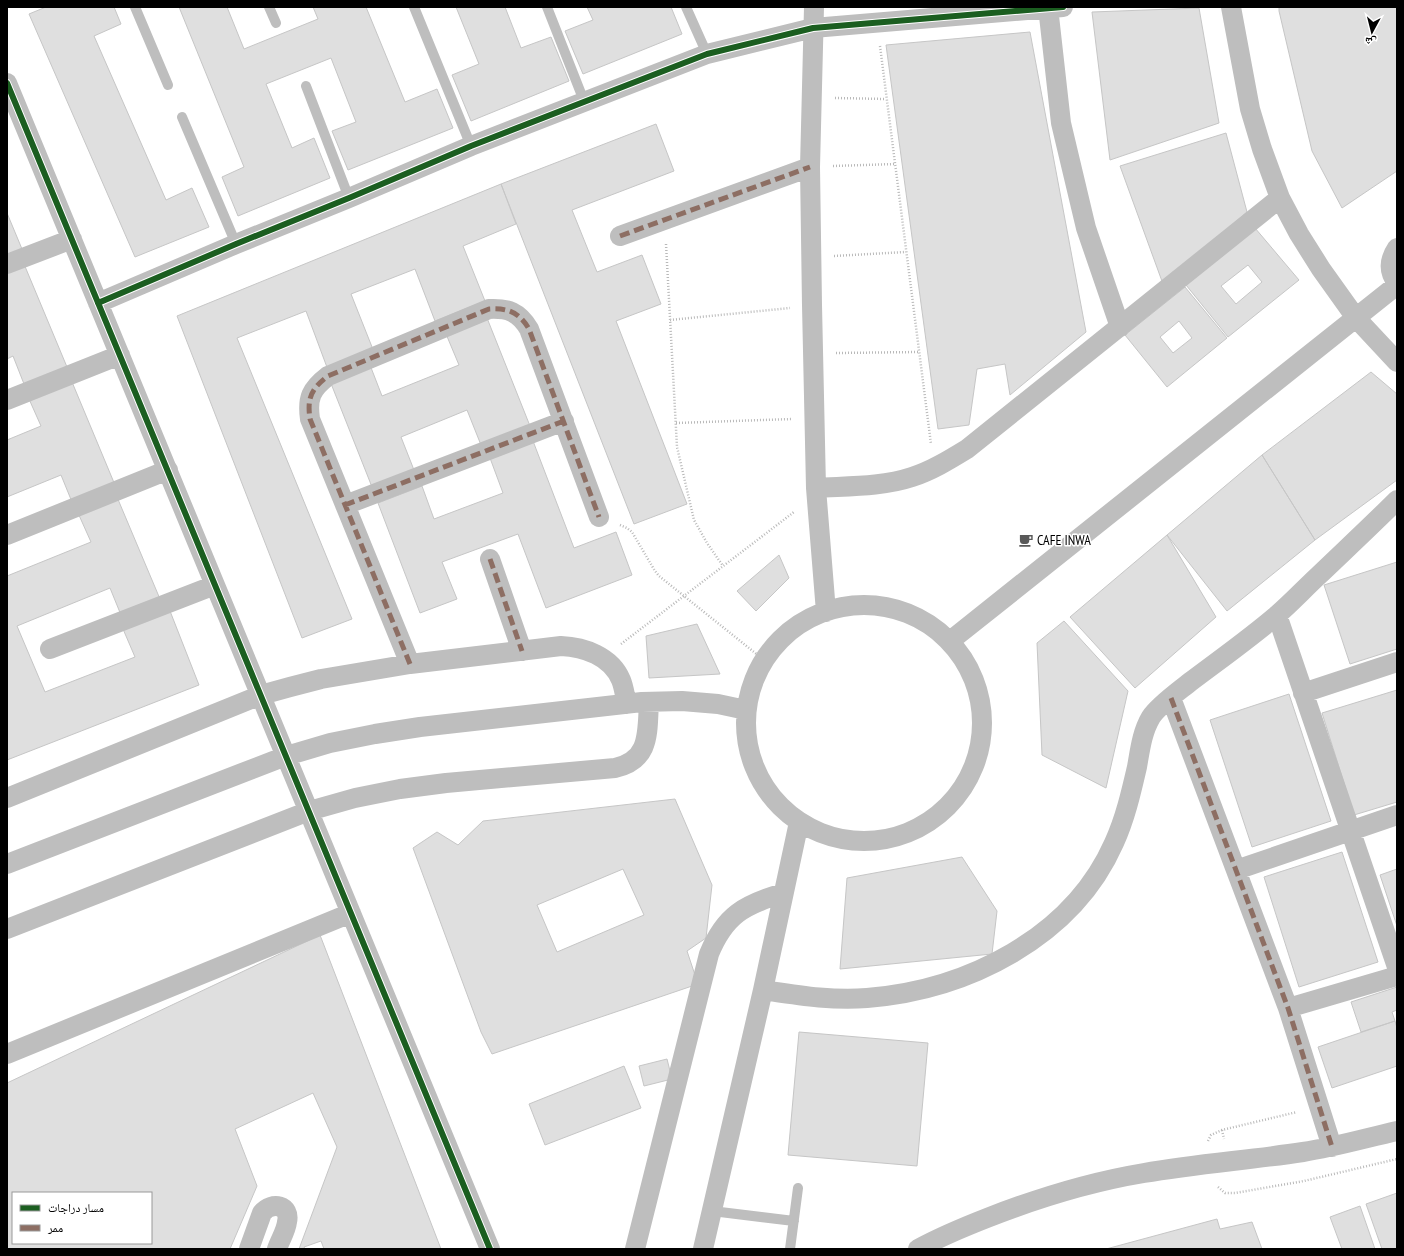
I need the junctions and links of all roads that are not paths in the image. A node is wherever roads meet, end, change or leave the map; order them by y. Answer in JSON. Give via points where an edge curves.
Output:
{"nodes":[{"id":1,"x":135,"y":7,"type":"edge"},
{"id":2,"x":269,"y":7,"type":"edge"},
{"id":3,"x":414,"y":7,"type":"edge"},
{"id":4,"x":547,"y":7,"type":"edge"},
{"id":5,"x":686,"y":7,"type":"edge"},
{"id":6,"x":814,"y":7,"type":"edge"},
{"id":7,"x":1053,"y":7,"type":"edge"},
{"id":8,"x":1231,"y":7,"type":"edge"},
{"id":9,"x":276,"y":23,"type":"dead end"},
{"id":10,"x":813,"y":28,"type":"junction"},
{"id":11,"x":706,"y":54,"type":"junction"},
{"id":12,"x":7,"y":83,"type":"edge"},
{"id":13,"x":168,"y":85,"type":"dead end"},
{"id":14,"x":306,"y":86,"type":"dead end"},
{"id":15,"x":584,"y":101,"type":"junction"},
{"id":16,"x":13,"y":114,"type":"edge"},
{"id":17,"x":182,"y":117,"type":"dead end"},
{"id":18,"x":471,"y":146,"type":"junction"},
{"id":19,"x":810,"y":167,"type":"junction"},
{"id":20,"x":349,"y":198,"type":"junction"},
{"id":21,"x":1280,"y":198,"type":"junction"},
{"id":22,"x":620,"y":236,"type":"dead end"},
{"id":23,"x":72,"y":239,"type":"junction"},
{"id":24,"x":236,"y":244,"type":"junction"},
{"id":25,"x":1397,"y":248,"type":"edge"},
{"id":26,"x":7,"y":264,"type":"edge"},
{"id":27,"x":1397,"y":284,"type":"edge"},
{"id":28,"x":98,"y":303,"type":"junction"},
{"id":29,"x":1356,"y":318,"type":"junction"},
{"id":30,"x":1120,"y":327,"type":"junction"},
{"id":31,"x":120,"y":355,"type":"junction"},
{"id":32,"x":1397,"y":362,"type":"edge"},
{"id":33,"x":7,"y":400,"type":"edge"},
{"id":34,"x":564,"y":422,"type":"junction"},
{"id":35,"x":168,"y":470,"type":"junction"},
{"id":36,"x":816,"y":492,"type":"junction"},
{"id":37,"x":1397,"y":500,"type":"edge"},
{"id":38,"x":345,"y":505,"type":"junction"},
{"id":39,"x":599,"y":517,"type":"road end"},
{"id":40,"x":7,"y":535,"type":"edge"},
{"id":41,"x":490,"y":559,"type":"dead end"},
{"id":42,"x":215,"y":585,"type":"junction"},
{"id":43,"x":826,"y":612,"type":"junction"},
{"id":44,"x":1277,"y":615,"type":"junction"},
{"id":45,"x":950,"y":641,"type":"junction"},
{"id":46,"x":50,"y":649,"type":"dead end"},
{"id":47,"x":522,"y":650,"type":"junction"},
{"id":48,"x":1397,"y":662,"type":"edge"},
{"id":49,"x":410,"y":664,"type":"junction"},
{"id":50,"x":1303,"y":693,"type":"junction"},
{"id":51,"x":261,"y":695,"type":"junction"},
{"id":52,"x":1171,"y":698,"type":"junction"},
{"id":53,"x":649,"y":702,"type":"junction"},
{"id":54,"x":627,"y":704,"type":"junction"},
{"id":55,"x":746,"y":710,"type":"junction"},
{"id":56,"x":286,"y":756,"type":"junction"},
{"id":57,"x":7,"y":798,"type":"edge"},
{"id":58,"x":309,"y":811,"type":"junction"},
{"id":59,"x":1397,"y":816,"type":"edge"},
{"id":60,"x":799,"y":822,"type":"junction"},
{"id":61,"x":1350,"y":831,"type":"junction"},
{"id":62,"x":7,"y":864,"type":"edge"},
{"id":63,"x":1236,"y":870,"type":"junction"},
{"id":64,"x":783,"y":893,"type":"junction"},
{"id":65,"x":351,"y":913,"type":"junction"},
{"id":66,"x":7,"y":929,"type":"edge"},
{"id":67,"x":1397,"y":967,"type":"edge"},
{"id":68,"x":1397,"y":976,"type":"edge"},
{"id":69,"x":763,"y":990,"type":"junction"},
{"id":70,"x":1288,"y":1008,"type":"junction"},
{"id":71,"x":7,"y":1054,"type":"edge"},
{"id":72,"x":1397,"y":1131,"type":"edge"},
{"id":73,"x":1332,"y":1147,"type":"junction"},
{"id":74,"x":798,"y":1188,"type":"dead end"},
{"id":75,"x":712,"y":1211,"type":"junction"},
{"id":76,"x":794,"y":1221,"type":"junction"},
{"id":77,"x":249,"y":1249,"type":"edge"},
{"id":78,"x":277,"y":1249,"type":"edge"},
{"id":79,"x":490,"y":1249,"type":"edge"},
{"id":80,"x":635,"y":1249,"type":"edge"},
{"id":81,"x":703,"y":1249,"type":"edge"},
{"id":82,"x":790,"y":1249,"type":"edge"},
{"id":83,"x":918,"y":1249,"type":"edge"}],
"edges":[{"from":1,"to":13,"type":"lane"},
{"from":2,"to":9,"type":"lane"},
{"from":3,"to":18,"type":"lane"},
{"from":4,"to":15,"type":"lane"},
{"from":5,"to":11,"type":"lane"},
{"from":6,"to":10,"type":"street"},
{"from":7,"to":10,"type":"street"},
{"from":7,"to":30,"type":"street","via":[[1061,122],[1086,228]]},
{"from":8,"to":21,"type":"street","via":[[1250,109]]},
{"from":10,"to":11,"type":"street"},
{"from":10,"to":19,"type":"street"},
{"from":11,"to":15,"type":"street"},
{"from":12,"to":16,"type":"street"},
{"from":14,"to":20,"type":"lane"},
{"from":15,"to":18,"type":"street"},
{"from":16,"to":23,"type":"street"},
{"from":17,"to":24,"type":"lane"},
{"from":18,"to":20,"type":"street"},
{"from":19,"to":22,"type":"street"},
{"from":19,"to":36,"type":"street"},
{"from":20,"to":24,"type":"street"},
{"from":21,"to":29,"type":"street","via":[[1321,269]]},
{"from":21,"to":30,"type":"street"},
{"from":23,"to":26,"type":"street"},
{"from":23,"to":28,"type":"street"},
{"from":24,"to":28,"type":"street"},
{"from":25,"to":27,"type":"street","via":[[1390,267]]},
{"from":27,"to":29,"type":"street"},
{"from":28,"to":31,"type":"street"},
{"from":29,"to":32,"type":"street"},
{"from":29,"to":45,"type":"street"},
{"from":30,"to":36,"type":"street","via":[[967,449],[934,468],[910,478]]},
{"from":31,"to":33,"type":"street"},
{"from":31,"to":35,"type":"street"},
{"from":34,"to":38,"type":"street"},
{"from":34,"to":38,"type":"street","via":[[527,325],[512,312],[489,309],[328,376],[318,384],[311,394],[308,407],[310,419]]},
{"from":34,"to":39,"type":"street"},
{"from":35,"to":40,"type":"street"},
{"from":35,"to":42,"type":"street"},
{"from":36,"to":43,"type":"street"},
{"from":37,"to":44,"type":"street"},
{"from":38,"to":49,"type":"street"},
{"from":41,"to":47,"type":"street"},
{"from":42,"to":46,"type":"street"},
{"from":42,"to":51,"type":"street"},
{"from":43,"to":45,"type":"street","via":[[852,606],[879,606],[905,612],[929,624]]},
{"from":43,"to":55,"type":"street","via":[[802,623],[781,640],[764,660],[752,684]]},
{"from":44,"to":50,"type":"street"},
{"from":44,"to":52,"type":"street"},
{"from":45,"to":60,"type":"street","via":[[972,673],[982,710],[981,748],[967,784],[943,813],[910,834],[872,842],[834,838]]},
{"from":47,"to":49,"type":"street"},
{"from":47,"to":54,"type":"street","via":[[561,646],[589,651],[613,667],[621,680]]},
{"from":48,"to":50,"type":"street"},
{"from":49,"to":51,"type":"street","via":[[321,679]]},
{"from":50,"to":61,"type":"street"},
{"from":51,"to":56,"type":"street"},
{"from":51,"to":57,"type":"street"},
{"from":52,"to":63,"type":"street"},
{"from":52,"to":69,"type":"street","via":[[1152,716],[1143,736],[1126,810],[1103,864],[1086,890],[1065,914],[1042,934],[986,967],[942,984],[901,994],[831,999]]},
{"from":53,"to":54,"type":"street"},
{"from":53,"to":55,"type":"street","via":[[718,704]]},
{"from":53,"to":58,"type":"street","via":[[644,748],[639,756],[624,766],[400,789]]},
{"from":54,"to":56,"type":"street","via":[[412,728],[375,734]]},
{"from":55,"to":60,"type":"street","via":[[747,743],[757,773],[774,801]]},
{"from":56,"to":58,"type":"street"},
{"from":56,"to":62,"type":"street"},
{"from":58,"to":65,"type":"street"},
{"from":58,"to":66,"type":"street"},
{"from":59,"to":61,"type":"street"},
{"from":60,"to":64,"type":"street"},
{"from":61,"to":63,"type":"street"},
{"from":61,"to":67,"type":"street"},
{"from":63,"to":70,"type":"street"},
{"from":64,"to":69,"type":"street"},
{"from":64,"to":80,"type":"street","via":[[742,909],[726,923],[709,954]]},
{"from":65,"to":71,"type":"street"},
{"from":65,"to":79,"type":"street"},
{"from":68,"to":70,"type":"street"},
{"from":69,"to":75,"type":"street"},
{"from":70,"to":73,"type":"street"},
{"from":72,"to":73,"type":"street"},
{"from":73,"to":83,"type":"street","via":[[1144,1173],[1077,1188],[994,1215]]},
{"from":74,"to":76,"type":"lane"},
{"from":75,"to":76,"type":"lane"},
{"from":75,"to":81,"type":"street"},
{"from":76,"to":82,"type":"lane"},
{"from":77,"to":78,"type":"street","via":[[262,1213],[266,1208],[276,1205],[288,1216]]}]}
